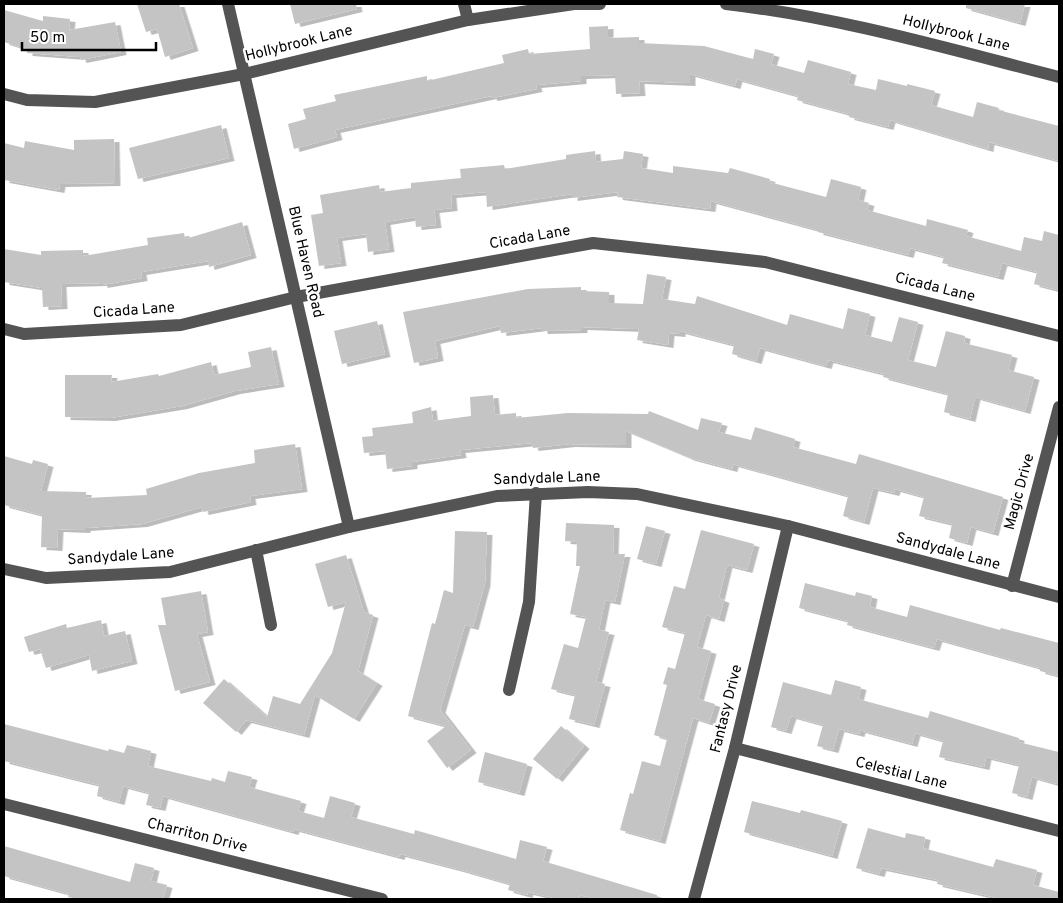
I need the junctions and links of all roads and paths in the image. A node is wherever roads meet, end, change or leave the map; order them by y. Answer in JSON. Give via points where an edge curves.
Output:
{"nodes":[{"id":1,"x":228,"y":4,"type":"edge"},
{"id":2,"x":464,"y":4,"type":"edge"},
{"id":3,"x":600,"y":4,"type":"edge"},
{"id":4,"x":726,"y":4,"type":"edge"},
{"id":5,"x":468,"y":20,"type":"junction"},
{"id":6,"x":244,"y":74,"type":"junction"},
{"id":7,"x":1059,"y":77,"type":"edge"},
{"id":8,"x":4,"y":94,"type":"edge"},
{"id":9,"x":296,"y":296,"type":"junction"},
{"id":10,"x":4,"y":329,"type":"edge"},
{"id":11,"x":1059,"y":336,"type":"edge"},
{"id":12,"x":1059,"y":407,"type":"edge"},
{"id":13,"x":536,"y":494,"type":"junction"},
{"id":14,"x":788,"y":526,"type":"junction"},
{"id":15,"x":349,"y":527,"type":"junction"},
{"id":16,"x":256,"y":550,"type":"junction"},
{"id":17,"x":4,"y":569,"type":"edge"},
{"id":18,"x":1012,"y":586,"type":"junction"},
{"id":19,"x":1059,"y":598,"type":"edge"},
{"id":20,"x":271,"y":624,"type":"dead end"},
{"id":21,"x":508,"y":690,"type":"dead end"},
{"id":22,"x":735,"y":748,"type":"junction"},
{"id":23,"x":4,"y":804,"type":"edge"},
{"id":24,"x":1059,"y":831,"type":"edge"},
{"id":25,"x":382,"y":899,"type":"edge"},
{"id":26,"x":694,"y":899,"type":"edge"}],
"edges":[{"from":1,"to":6,"type":"street","name":"Blue Haven Road"},
{"from":2,"to":5,"type":"street"},
{"from":3,"to":5,"type":"street","name":"Hollybrook Lane","via":[[574,4]]},
{"from":4,"to":7,"type":"street","name":"Hollybrook Lane","via":[[771,9],[876,30]]},
{"from":5,"to":6,"type":"street","name":"Hollybrook Lane"},
{"from":6,"to":8,"type":"street","name":"Hollybrook Lane","via":[[95,102],[27,100]]},
{"from":6,"to":9,"type":"street","name":"Blue Haven Road"},
{"from":9,"to":10,"type":"street","name":"Cicada Lane","via":[[181,325],[24,334]]},
{"from":9,"to":11,"type":"street","name":"Cicada Lane","via":[[593,243],[765,262]]},
{"from":9,"to":15,"type":"street","name":"Blue Haven Road"},
{"from":12,"to":18,"type":"street","name":"Magic Drive"},
{"from":13,"to":14,"type":"street","name":"Sandydale Lane","via":[[638,494]]},
{"from":13,"to":15,"type":"street","name":"Sandydale Lane","via":[[497,496]]},
{"from":13,"to":21,"type":"street","via":[[529,602]]},
{"from":14,"to":18,"type":"street","name":"Sandydale Lane"},
{"from":14,"to":22,"type":"street","name":"Fantasy Drive"},
{"from":15,"to":16,"type":"street","name":"Sandydale Lane"},
{"from":16,"to":17,"type":"street","name":"Sandydale Lane","via":[[170,572],[46,578]]},
{"from":16,"to":20,"type":"street"},
{"from":18,"to":19,"type":"street","name":"Sandydale Lane"},
{"from":22,"to":24,"type":"street","name":"Celestial Lane"},
{"from":22,"to":26,"type":"street","name":"Fantasy Drive"},
{"from":23,"to":25,"type":"street","name":"Charriton Drive"}]}
